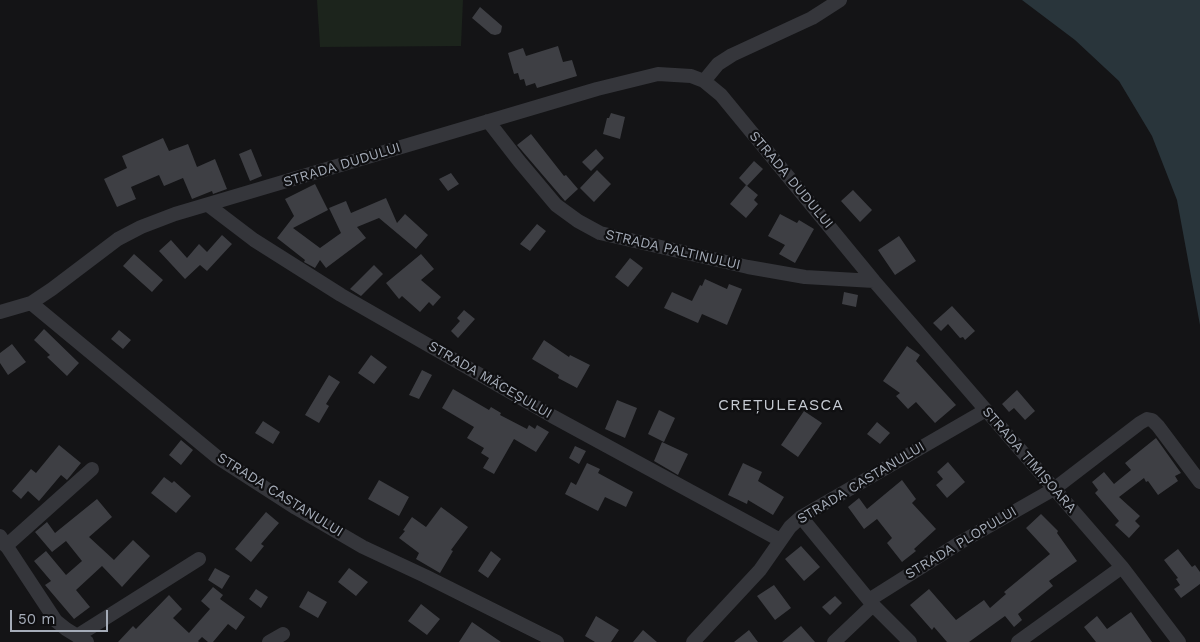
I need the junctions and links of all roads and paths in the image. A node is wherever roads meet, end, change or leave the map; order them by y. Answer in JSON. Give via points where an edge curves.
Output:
{"nodes":[{"id":1,"x":840,"y":0,"type":"edge"},
{"id":2,"x":704,"y":80,"type":"junction"},
{"id":3,"x":488,"y":121,"type":"junction"},
{"id":4,"x":208,"y":205,"type":"junction"},
{"id":5,"x":874,"y":281,"type":"junction"},
{"id":6,"x":31,"y":303,"type":"junction"},
{"id":7,"x":0,"y":312,"type":"edge"},
{"id":8,"x":986,"y":410,"type":"junction"},
{"id":9,"x":92,"y":469,"type":"dead end"},
{"id":10,"x":1200,"y":482,"type":"edge"},
{"id":11,"x":1054,"y":489,"type":"junction"},
{"id":12,"x":801,"y":517,"type":"junction"},
{"id":13,"x":780,"y":540,"type":"junction"},
{"id":14,"x":3,"y":541,"type":"edge"},
{"id":15,"x":199,"y":558,"type":"dead end"},
{"id":16,"x":1122,"y":567,"type":"junction"},
{"id":17,"x":871,"y":602,"type":"junction"},
{"id":18,"x":283,"y":634,"type":"dead end"},
{"id":19,"x":82,"y":639,"type":"edge"},
{"id":20,"x":269,"y":642,"type":"edge"},
{"id":21,"x":557,"y":642,"type":"edge"},
{"id":22,"x":693,"y":642,"type":"edge"},
{"id":23,"x":834,"y":642,"type":"edge"},
{"id":24,"x":910,"y":642,"type":"edge"},
{"id":25,"x":1018,"y":642,"type":"edge"},
{"id":26,"x":1179,"y":642,"type":"edge"}],
"edges":[{"from":1,"to":2,"type":"street","via":[[812,18],[732,55],[718,64]]},
{"from":2,"to":3,"type":"street","name":"STRADA DUDULUI","via":[[658,74]]},
{"from":2,"to":5,"type":"street","name":"STRADA DUDULUI","via":[[720,95]]},
{"from":3,"to":4,"type":"street","name":"STRADA DUDULUI"},
{"from":3,"to":5,"type":"street","name":"STRADA PALTINULUI","via":[[556,205],[600,233],[805,277]]},
{"from":4,"to":6,"type":"street","name":"STRADA DUDULUI","via":[[175,214],[118,239]]},
{"from":4,"to":13,"type":"street","name":"STRADA MĂCEȘULUI","via":[[254,240],[341,295],[552,416]]},
{"from":5,"to":8,"type":"street","name":"STRADA TIMIȘOARA"},
{"from":6,"to":7,"type":"street","name":"STRADA DUDULUI"},
{"from":6,"to":21,"type":"street","name":"STRADA CASTANULUI","via":[[217,457],[296,508],[362,547]]},
{"from":8,"to":11,"type":"street","name":"STRADA TIMIȘOARA"},
{"from":8,"to":12,"type":"street","name":"STRADA CASTANULUI"},
{"from":9,"to":14,"type":"street"},
{"from":10,"to":11,"type":"street","name":"STRADA PLOPULUI","via":[[1158,426],[1147,419]]},
{"from":11,"to":16,"type":"street","name":"STRADA TIMIȘOARA"},
{"from":11,"to":17,"type":"street","name":"STRADA PLOPULUI","via":[[961,542]]},
{"from":12,"to":13,"type":"street","name":"STRADA CASTANULUI"},
{"from":12,"to":17,"type":"street"},
{"from":13,"to":22,"type":"street","name":"STRADA CASTANULUI","via":[[760,570]]},
{"from":14,"to":19,"type":"street","via":[[56,621]]},
{"from":15,"to":19,"type":"street"},
{"from":16,"to":25,"type":"street"},
{"from":16,"to":26,"type":"street","name":"STRADA TIMIȘOARA"},
{"from":17,"to":23,"type":"street","name":"STRADA PLOPULUI"},
{"from":17,"to":24,"type":"street"},
{"from":18,"to":20,"type":"street"}]}
